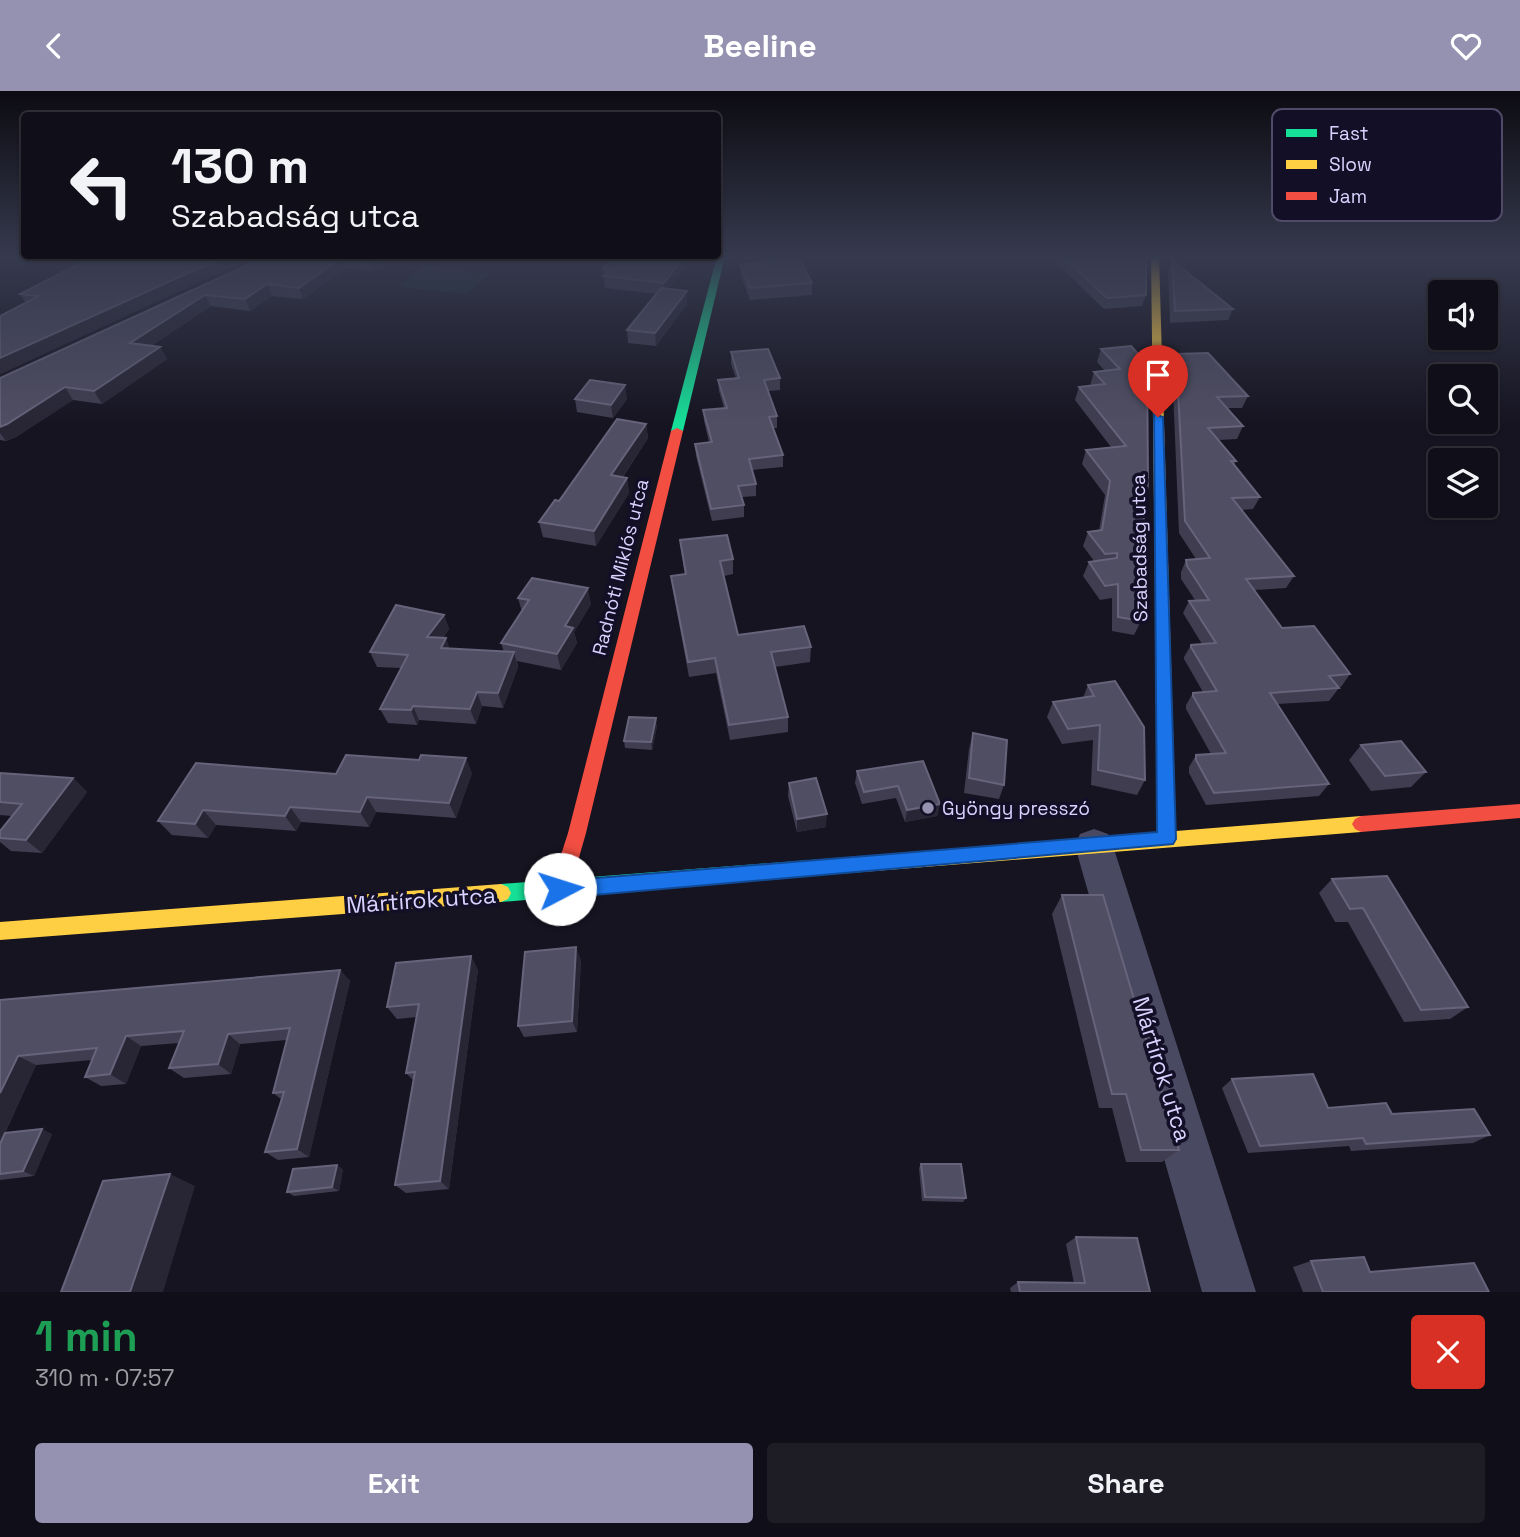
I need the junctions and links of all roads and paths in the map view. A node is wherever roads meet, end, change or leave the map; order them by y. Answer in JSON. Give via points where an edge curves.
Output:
{"nodes":[{"id":1,"x":707,"y":312,"type":"edge"},
{"id":2,"x":1155,"y":312,"type":"edge"},
{"id":3,"x":1520,"y":811,"type":"edge"},
{"id":4,"x":1167,"y":839,"type":"junction"},
{"id":5,"x":1094,"y":846,"type":"junction"},
{"id":6,"x":560,"y":889,"type":"junction"},
{"id":7,"x":0,"y":931,"type":"edge"},
{"id":8,"x":1229,"y":1292,"type":"edge"}],
"edges":[{"from":1,"to":6,"type":"street","name":"Radnóti Miklós utca"},
{"from":2,"to":4,"type":"street","name":"Szabadság utca"},
{"from":3,"to":4,"type":"street","name":"Mártírok utca"},
{"from":4,"to":5,"type":"street","name":"Mártírok utca"},
{"from":5,"to":6,"type":"street","name":"Mártírok utca"},
{"from":5,"to":8,"type":"street","name":"Mártírok utca"},
{"from":6,"to":7,"type":"street","name":"Mártírok utca"}]}
